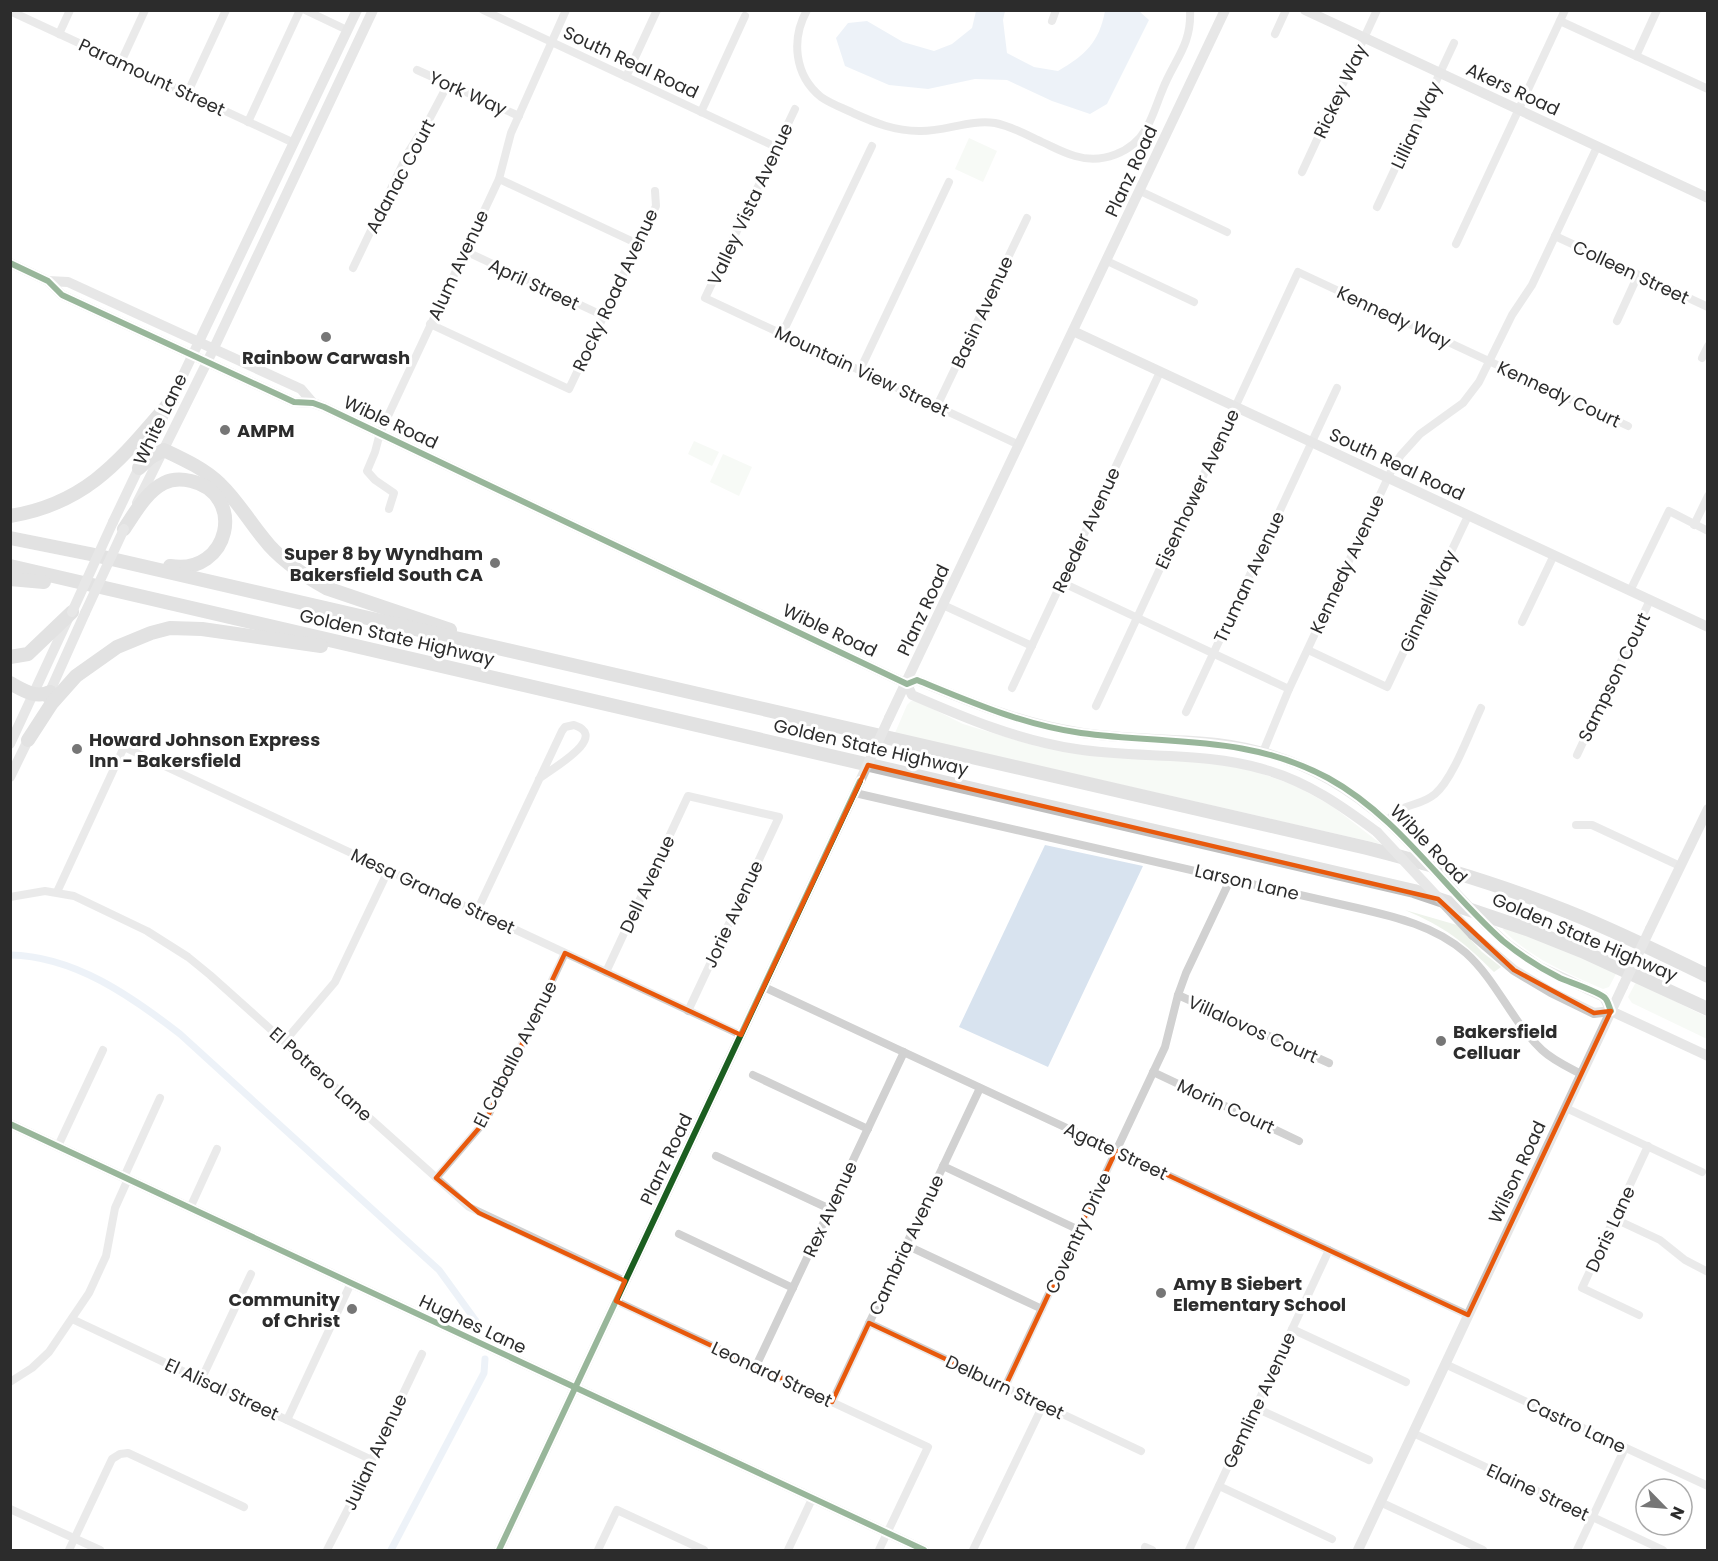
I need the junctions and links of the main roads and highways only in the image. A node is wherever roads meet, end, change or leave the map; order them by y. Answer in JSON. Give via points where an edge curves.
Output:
{"nodes":[{"id":1,"x":172,"y":400,"type":"road end"},
{"id":2,"x":139,"y":468,"type":"road end"},
{"id":3,"x":10,"y":516,"type":"edge"},
{"id":4,"x":119,"y":526,"type":"road end"},
{"id":5,"x":10,"y":538,"type":"edge"},
{"id":6,"x":90,"y":554,"type":"junction"},
{"id":7,"x":10,"y":566,"type":"edge"},
{"id":8,"x":10,"y":579,"type":"edge"},
{"id":9,"x":104,"y":588,"type":"junction"},
{"id":10,"x":78,"y":613,"type":"road end"},
{"id":11,"x":496,"y":648,"type":"junction"},
{"id":12,"x":10,"y":657,"type":"edge"},
{"id":13,"x":424,"y":661,"type":"junction"},
{"id":14,"x":10,"y":683,"type":"edge"},
{"id":15,"x":50,"y":692,"type":"road end"},
{"id":16,"x":28,"y":740,"type":"road end"},
{"id":17,"x":1707,"y":976,"type":"edge"},
{"id":18,"x":1707,"y":1009,"type":"edge"}],
"edges":[{"from":1,"to":3,"type":"highway","via":[[96,480],[41,509]]},
{"from":2,"to":11,"type":"highway","via":[[164,450],[219,482],[265,541],[312,580]]},
{"from":4,"to":6,"type":"highway","via":[[162,484],[179,479],[197,482],[212,492],[225,521],[216,551],[195,566],[176,567]]},
{"from":5,"to":6,"type":"highway","name":"Golden State Highway"},
{"from":6,"to":11,"type":"highway","name":"Golden State Highway"},
{"from":7,"to":9,"type":"highway","name":"Golden State Highway"},
{"from":8,"to":9,"type":"highway"},
{"from":9,"to":13,"type":"highway","name":"Golden State Highway"},
{"from":10,"to":12,"type":"highway","via":[[28,654]]},
{"from":11,"to":17,"type":"highway","name":"Golden State Highway","via":[[1393,855],[1481,880],[1565,911]]},
{"from":13,"to":16,"type":"highway","via":[[202,628],[170,628],[132,640],[89,665],[65,687]]},
{"from":13,"to":18,"type":"highway","name":"Golden State Highway","via":[[1414,891],[1582,951]]},
{"from":14,"to":15,"type":"highway","via":[[33,694]]}]}
